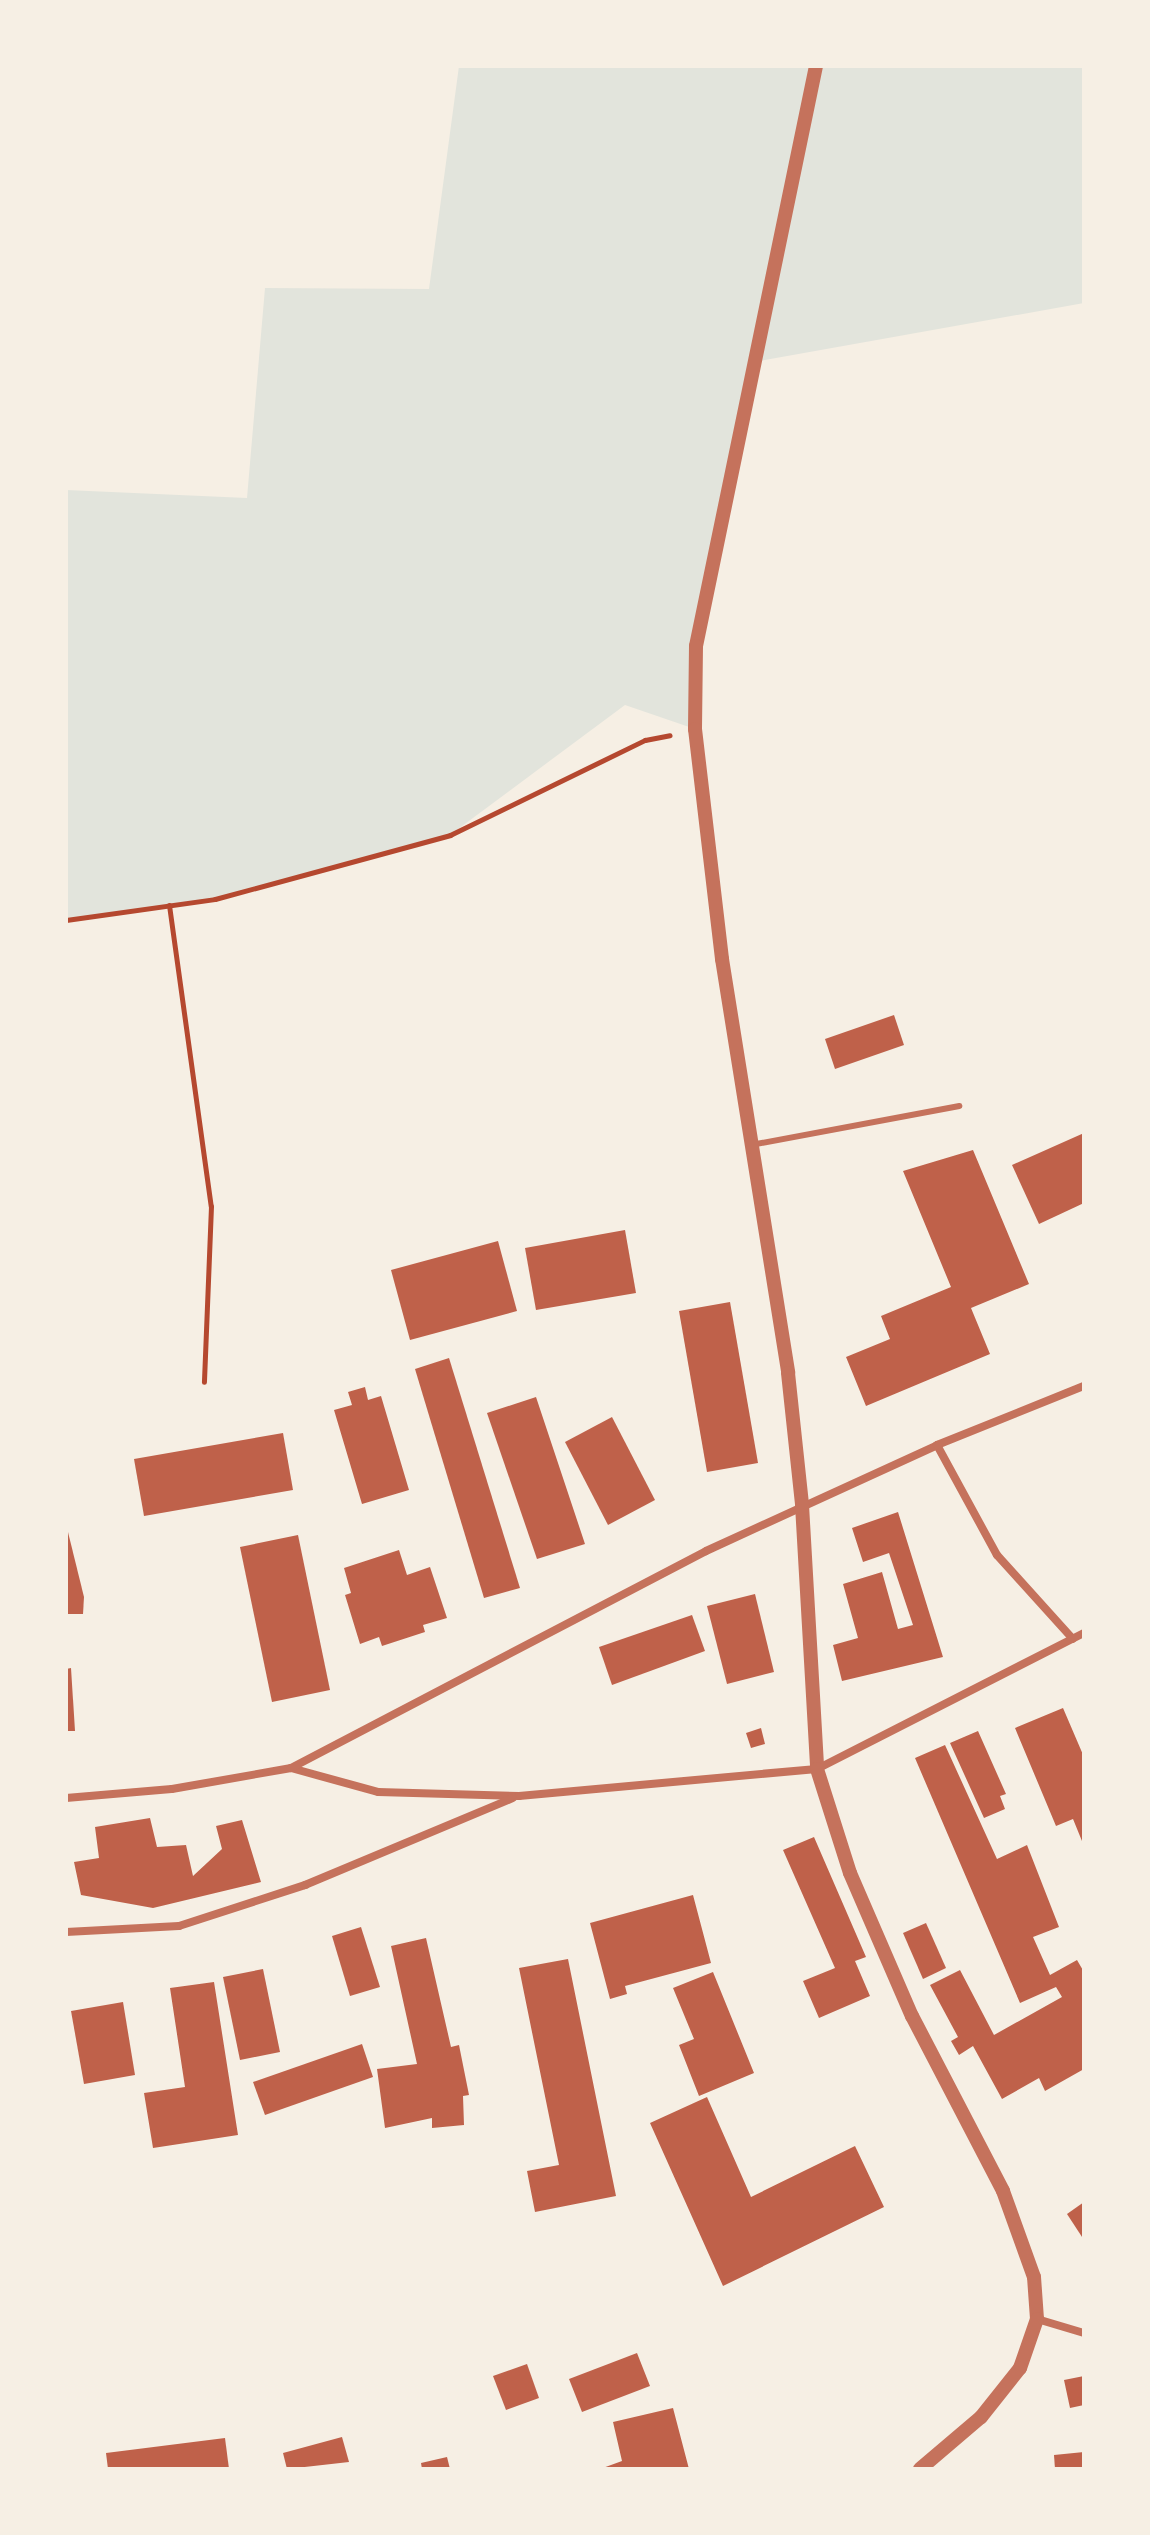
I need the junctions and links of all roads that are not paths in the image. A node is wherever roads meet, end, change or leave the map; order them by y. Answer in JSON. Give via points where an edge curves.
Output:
{"nodes":[{"id":1,"x":816,"y":66,"type":"edge"},
{"id":2,"x":959,"y":1106,"type":"dead end"},
{"id":3,"x":751,"y":1145,"type":"junction"},
{"id":4,"x":1084,"y":1386,"type":"edge"},
{"id":5,"x":937,"y":1445,"type":"junction"},
{"id":6,"x":802,"y":1505,"type":"junction"},
{"id":7,"x":1084,"y":1633,"type":"edge"},
{"id":8,"x":1073,"y":1639,"type":"junction"},
{"id":9,"x":291,"y":1768,"type":"junction"},
{"id":10,"x":817,"y":1769,"type":"junction"},
{"id":11,"x":519,"y":1796,"type":"junction"},
{"id":12,"x":66,"y":1798,"type":"edge"},
{"id":13,"x":66,"y":1932,"type":"edge"},
{"id":14,"x":1037,"y":2319,"type":"junction"},
{"id":15,"x":1084,"y":2333,"type":"edge"},
{"id":16,"x":920,"y":2469,"type":"edge"}],
"edges":[{"from":1,"to":3,"type":"street","via":[[696,646],[695,729]]},
{"from":2,"to":3,"type":"lane"},
{"from":3,"to":6,"type":"street","via":[[788,1373]]},
{"from":4,"to":5,"type":"street"},
{"from":5,"to":6,"type":"street"},
{"from":5,"to":8,"type":"street","via":[[997,1555]]},
{"from":6,"to":9,"type":"street"},
{"from":6,"to":10,"type":"street"},
{"from":7,"to":8,"type":"street"},
{"from":8,"to":10,"type":"street"},
{"from":9,"to":11,"type":"street","via":[[378,1792]]},
{"from":9,"to":12,"type":"street","via":[[172,1789]]},
{"from":10,"to":11,"type":"street"},
{"from":10,"to":14,"type":"street","via":[[850,1873],[912,2016],[1003,2191],[1034,2277]]},
{"from":11,"to":13,"type":"street","via":[[305,1885],[179,1926]]},
{"from":14,"to":15,"type":"street"},
{"from":14,"to":16,"type":"street","via":[[1020,2368],[1001,2393]]}]}
